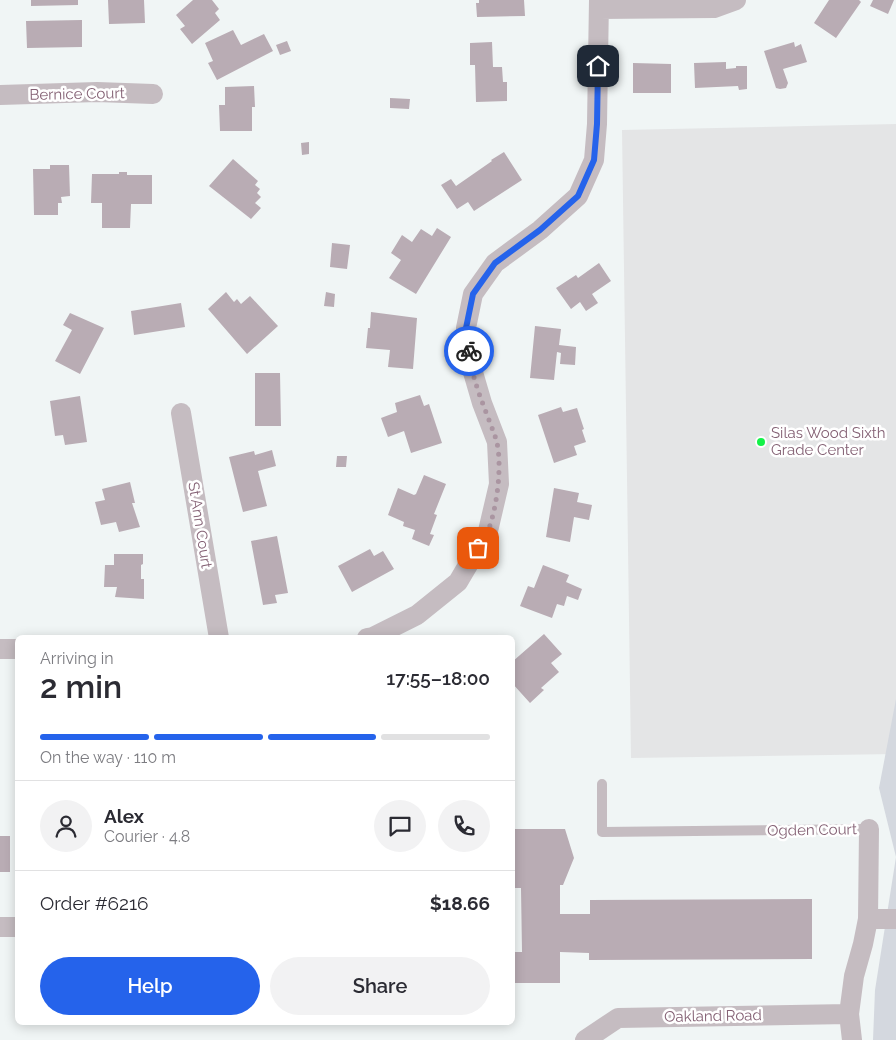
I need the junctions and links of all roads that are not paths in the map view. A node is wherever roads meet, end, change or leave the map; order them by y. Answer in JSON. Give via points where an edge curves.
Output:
{"nodes":[{"id":1,"x":736,"y":0,"type":"edge"},
{"id":2,"x":599,"y":4,"type":"edge"},
{"id":3,"x":153,"y":94,"type":"dead end"},
{"id":4,"x":0,"y":95,"type":"edge"},
{"id":5,"x":182,"y":413,"type":"dead end"},
{"id":6,"x":219,"y":635,"type":"edge"},
{"id":7,"x":377,"y":635,"type":"edge"},
{"id":8,"x":602,"y":784,"type":"dead end"},
{"id":9,"x":869,"y":829,"type":"joint"},
{"id":10,"x":868,"y":919,"type":"junction"},
{"id":11,"x":896,"y":919,"type":"edge"},
{"id":12,"x":0,"y":926,"type":"edge"},
{"id":13,"x":15,"y":927,"type":"edge"},
{"id":14,"x":849,"y":1014,"type":"junction"},
{"id":15,"x":585,"y":1040,"type":"edge"},
{"id":16,"x":852,"y":1040,"type":"edge"}],
"edges":[{"from":1,"to":2,"type":"street","via":[[714,8]]},
{"from":2,"to":7,"type":"street","via":[[594,160],[578,196],[540,230],[495,263],[473,294],[466,328],[470,362],[497,442],[499,484],[488,531],[458,582],[417,615]]},
{"from":3,"to":4,"type":"street","name":"Bernice Court"},
{"from":5,"to":6,"type":"street","name":"St Ann Court"},
{"from":8,"to":9,"type":"lane","name":"Ogden Court","via":[[602,832]]},
{"from":9,"to":10,"type":"street","name":"Ogden Court"},
{"from":10,"to":11,"type":"street"},
{"from":10,"to":14,"type":"street","name":"Ogden Court","via":[[854,976]]},
{"from":12,"to":13,"type":"street"},
{"from":14,"to":15,"type":"street","name":"Oakland Road","via":[[618,1018]]},
{"from":14,"to":16,"type":"street","name":"Ogden Court"}]}
